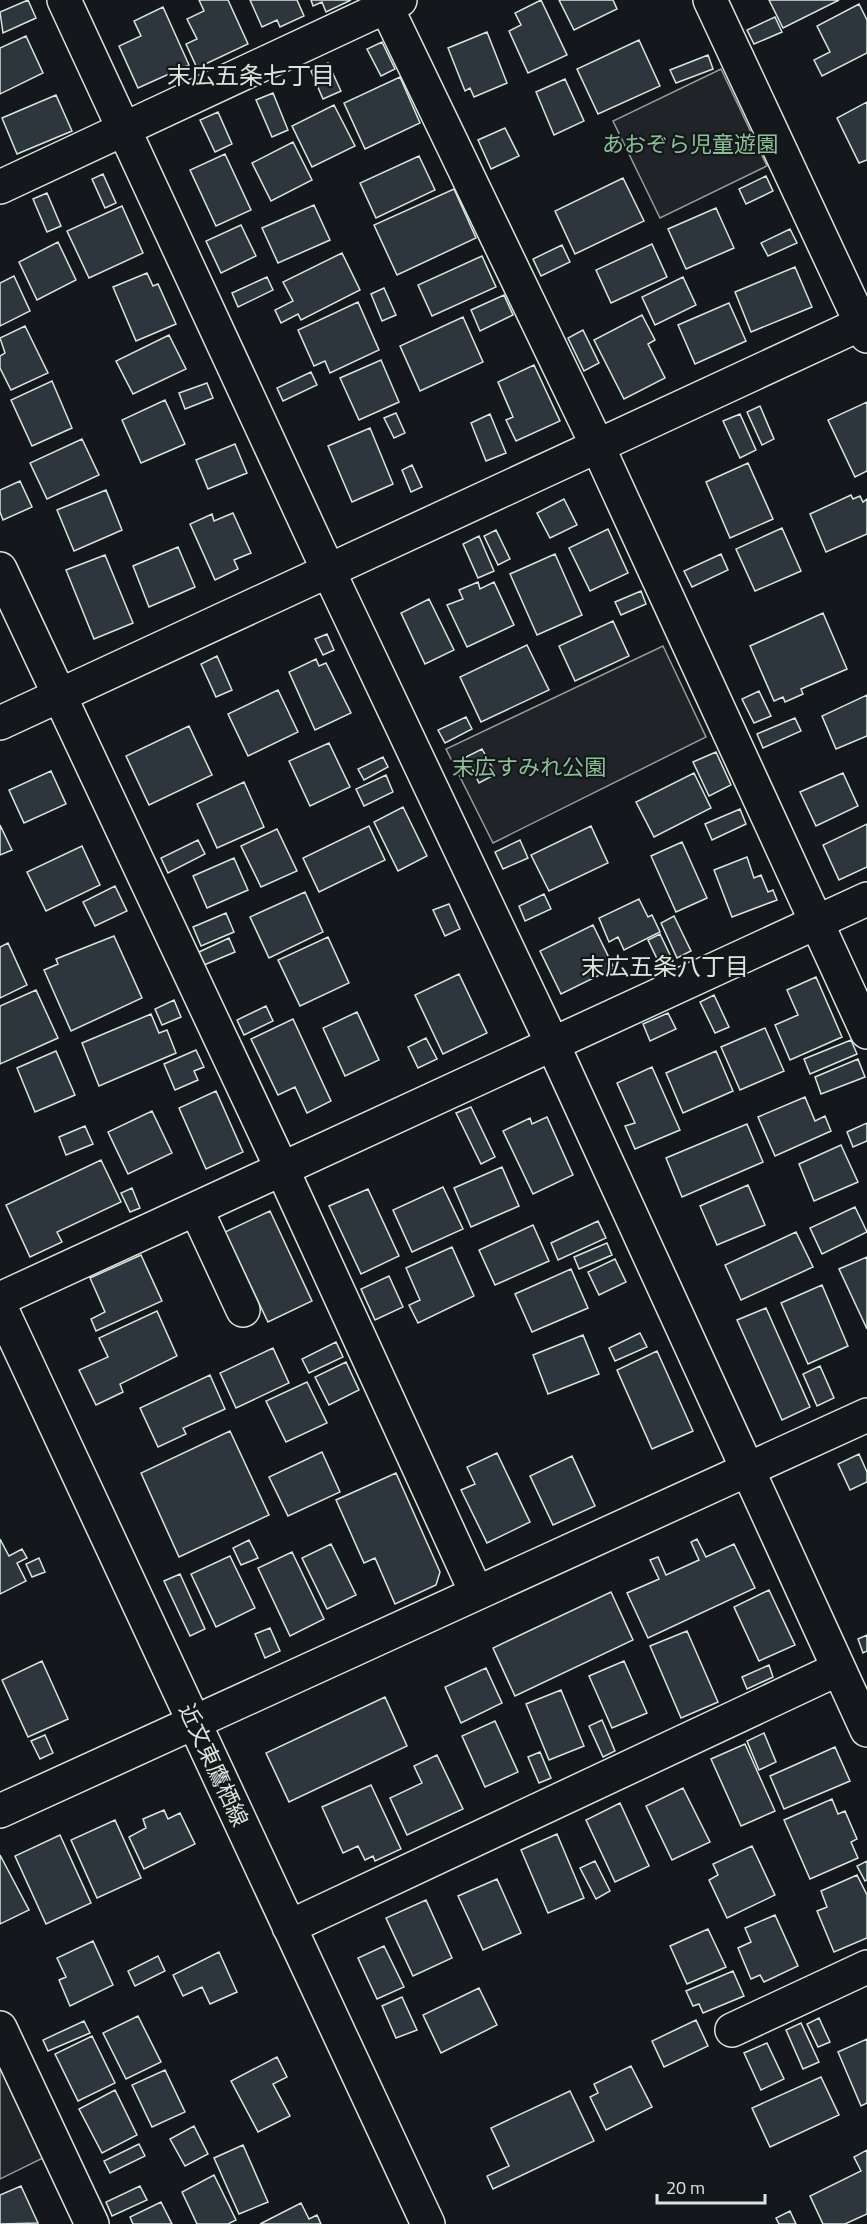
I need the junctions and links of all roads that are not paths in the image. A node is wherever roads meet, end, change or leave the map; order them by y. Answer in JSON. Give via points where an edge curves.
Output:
{"nodes":[{"id":1,"x":64,"y":0,"type":"edge"},
{"id":2,"x":710,"y":0,"type":"edge"},
{"id":3,"x":390,"y":2,"type":"edge"},
{"id":4,"x":124,"y":131,"type":"junction"},
{"id":5,"x":0,"y":188,"type":"edge"},
{"id":6,"x":865,"y":327,"type":"edge"},
{"id":7,"x":598,"y":447,"type":"junction"},
{"id":8,"x":0,"y":569,"type":"edge"},
{"id":9,"x":329,"y":572,"type":"junction"},
{"id":10,"x":59,"y":696,"type":"junction"},
{"id":11,"x":0,"y":723,"type":"edge"},
{"id":12,"x":867,"y":899,"type":"edge"},
{"id":13,"x":816,"y":924,"type":"junction"},
{"id":14,"x":867,"y":1032,"type":"edge"},
{"id":15,"x":553,"y":1045,"type":"junction"},
{"id":16,"x":282,"y":1169,"type":"junction"},
{"id":17,"x":196,"y":1209,"type":"junction"},
{"id":18,"x":0,"y":1299,"type":"edge"},
{"id":19,"x":0,"y":1306,"type":"edge"},
{"id":20,"x":243,"y":1310,"type":"dead end"},
{"id":21,"x":867,"y":1415,"type":"edge"},
{"id":22,"x":748,"y":1471,"type":"junction"},
{"id":23,"x":476,"y":1593,"type":"junction"},
{"id":24,"x":838,"y":1669,"type":"junction"},
{"id":25,"x":194,"y":1722,"type":"junction"},
{"id":26,"x":867,"y":1730,"type":"edge"},
{"id":27,"x":0,"y":1811,"type":"edge"},
{"id":28,"x":289,"y":1927,"type":"junction"},
{"id":29,"x":867,"y":1967,"type":"edge"},
{"id":30,"x":0,"y":2028,"type":"edge"},
{"id":31,"x":732,"y":2030,"type":"dead end"},
{"id":32,"x":89,"y":2223,"type":"edge"},
{"id":33,"x":428,"y":2224,"type":"edge"}],
"edges":[{"from":1,"to":4,"type":"street"},
{"from":2,"to":6,"type":"street"},
{"from":3,"to":4,"type":"street"},
{"from":3,"to":7,"type":"street"},
{"from":4,"to":5,"type":"street"},
{"from":4,"to":9,"type":"street"},
{"from":6,"to":7,"type":"street"},
{"from":7,"to":9,"type":"street"},
{"from":7,"to":13,"type":"street"},
{"from":8,"to":10,"type":"street"},
{"from":9,"to":10,"type":"street"},
{"from":9,"to":15,"type":"street"},
{"from":10,"to":11,"type":"street"},
{"from":10,"to":16,"type":"street"},
{"from":12,"to":13,"type":"street"},
{"from":13,"to":14,"type":"street"},
{"from":13,"to":15,"type":"street"},
{"from":15,"to":16,"type":"street"},
{"from":15,"to":22,"type":"street"},
{"from":16,"to":17,"type":"street"},
{"from":16,"to":23,"type":"street"},
{"from":17,"to":18,"type":"street"},
{"from":17,"to":20,"type":"street"},
{"from":19,"to":25,"type":"street","name":"近文東鷹栖線"},
{"from":21,"to":22,"type":"street"},
{"from":22,"to":23,"type":"street"},
{"from":22,"to":24,"type":"street"},
{"from":23,"to":25,"type":"street"},
{"from":24,"to":26,"type":"street"},
{"from":24,"to":28,"type":"street"},
{"from":25,"to":27,"type":"street"},
{"from":25,"to":28,"type":"street","name":"近文東鷹栖線"},
{"from":28,"to":33,"type":"street","name":"近文東鷹栖線"},
{"from":29,"to":31,"type":"street"},
{"from":30,"to":32,"type":"street"}]}
